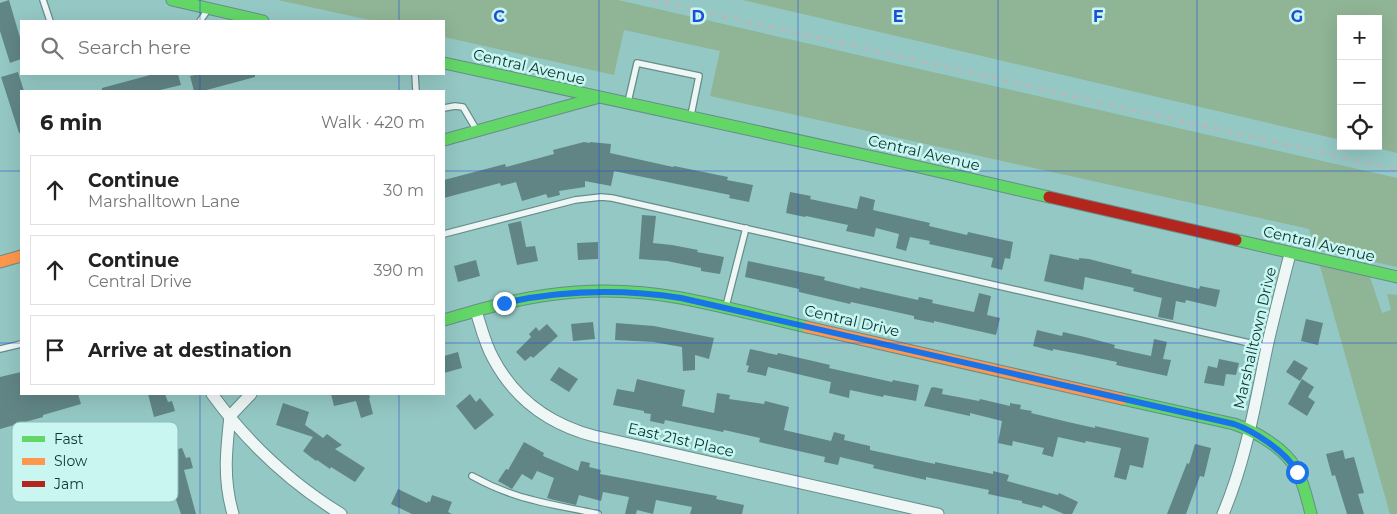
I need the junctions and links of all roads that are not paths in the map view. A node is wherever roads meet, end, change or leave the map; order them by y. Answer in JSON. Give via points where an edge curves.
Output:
{"nodes":[{"id":1,"x":43,"y":0,"type":"edge"},
{"id":2,"x":172,"y":0,"type":"edge"},
{"id":3,"x":209,"y":9,"type":"junction"},
{"id":4,"x":50,"y":20,"type":"edge"},
{"id":5,"x":201,"y":20,"type":"edge"},
{"id":6,"x":258,"y":20,"type":"edge"},
{"id":7,"x":445,"y":63,"type":"edge"},
{"id":8,"x":414,"y":75,"type":"edge"},
{"id":9,"x":416,"y":90,"type":"edge"},
{"id":10,"x":598,"y":98,"type":"junction"},
{"id":11,"x":628,"y":104,"type":"junction"},
{"id":12,"x":445,"y":108,"type":"edge"},
{"id":13,"x":690,"y":118,"type":"junction"},
{"id":14,"x":478,"y":131,"type":"junction"},
{"id":15,"x":445,"y":140,"type":"edge"},
{"id":16,"x":746,"y":228,"type":"junction"},
{"id":17,"x":445,"y":234,"type":"edge"},
{"id":18,"x":1290,"y":254,"type":"junction"},
{"id":19,"x":20,"y":256,"type":"edge"},
{"id":20,"x":0,"y":262,"type":"edge"},
{"id":21,"x":1397,"y":277,"type":"edge"},
{"id":22,"x":725,"y":308,"type":"junction"},
{"id":23,"x":476,"y":311,"type":"junction"},
{"id":24,"x":445,"y":320,"type":"edge"},
{"id":25,"x":20,"y":344,"type":"edge"},
{"id":26,"x":1267,"y":347,"type":"junction"},
{"id":27,"x":0,"y":349,"type":"edge"},
{"id":28,"x":213,"y":395,"type":"edge"},
{"id":29,"x":250,"y":395,"type":"edge"},
{"id":30,"x":230,"y":416,"type":"junction"},
{"id":31,"x":1250,"y":432,"type":"junction"},
{"id":32,"x":472,"y":476,"type":"dead end"},
{"id":33,"x":233,"y":514,"type":"edge"},
{"id":34,"x":341,"y":514,"type":"edge"},
{"id":35,"x":598,"y":514,"type":"edge"},
{"id":36,"x":938,"y":514,"type":"edge"},
{"id":37,"x":1223,"y":514,"type":"edge"},
{"id":38,"x":1311,"y":514,"type":"edge"}],
"edges":[{"from":1,"to":4,"type":"lane"},
{"from":2,"to":3,"type":"street"},
{"from":3,"to":5,"type":"lane"},
{"from":3,"to":6,"type":"street"},
{"from":7,"to":10,"type":"street","name":"Central Avenue"},
{"from":8,"to":9,"type":"lane"},
{"from":10,"to":11,"type":"street","name":"Central Avenue"},
{"from":10,"to":14,"type":"street"},
{"from":11,"to":13,"type":"street","name":"Central Avenue"},
{"from":11,"to":13,"type":"lane","via":[[637,63],[699,76]]},
{"from":12,"to":14,"type":"lane","via":[[463,107]]},
{"from":13,"to":18,"type":"street","name":"Central Avenue","via":[[906,164]]},
{"from":14,"to":15,"type":"street"},
{"from":16,"to":17,"type":"lane","via":[[601,196]]},
{"from":16,"to":22,"type":"lane"},
{"from":16,"to":26,"type":"lane"},
{"from":18,"to":21,"type":"street","name":"Central Avenue"},
{"from":18,"to":26,"type":"street","name":"Marshalltown Drive"},
{"from":19,"to":20,"type":"street"},
{"from":22,"to":23,"type":"street","name":"Central Drive","via":[[662,295],[608,292],[528,298]]},
{"from":22,"to":31,"type":"street","name":"Central Drive","via":[[1234,424]]},
{"from":23,"to":24,"type":"street","name":"Central Drive"},
{"from":23,"to":36,"type":"street","name":"East 21st Place","via":[[492,357],[506,380],[532,406],[569,428]]},
{"from":25,"to":27,"type":"lane"},
{"from":26,"to":31,"type":"street","name":"Marshalltown Drive"},
{"from":28,"to":30,"type":"street"},
{"from":29,"to":30,"type":"street"},
{"from":30,"to":33,"type":"street","via":[[226,471]]},
{"from":30,"to":34,"type":"street","via":[[276,464]]},
{"from":31,"to":37,"type":"street","name":"Marshalltown Drive","via":[[1235,486]]},
{"from":31,"to":38,"type":"street","name":"Central Drive","via":[[1280,451],[1294,465]]},
{"from":32,"to":35,"type":"lane","via":[[515,495]]}]}
